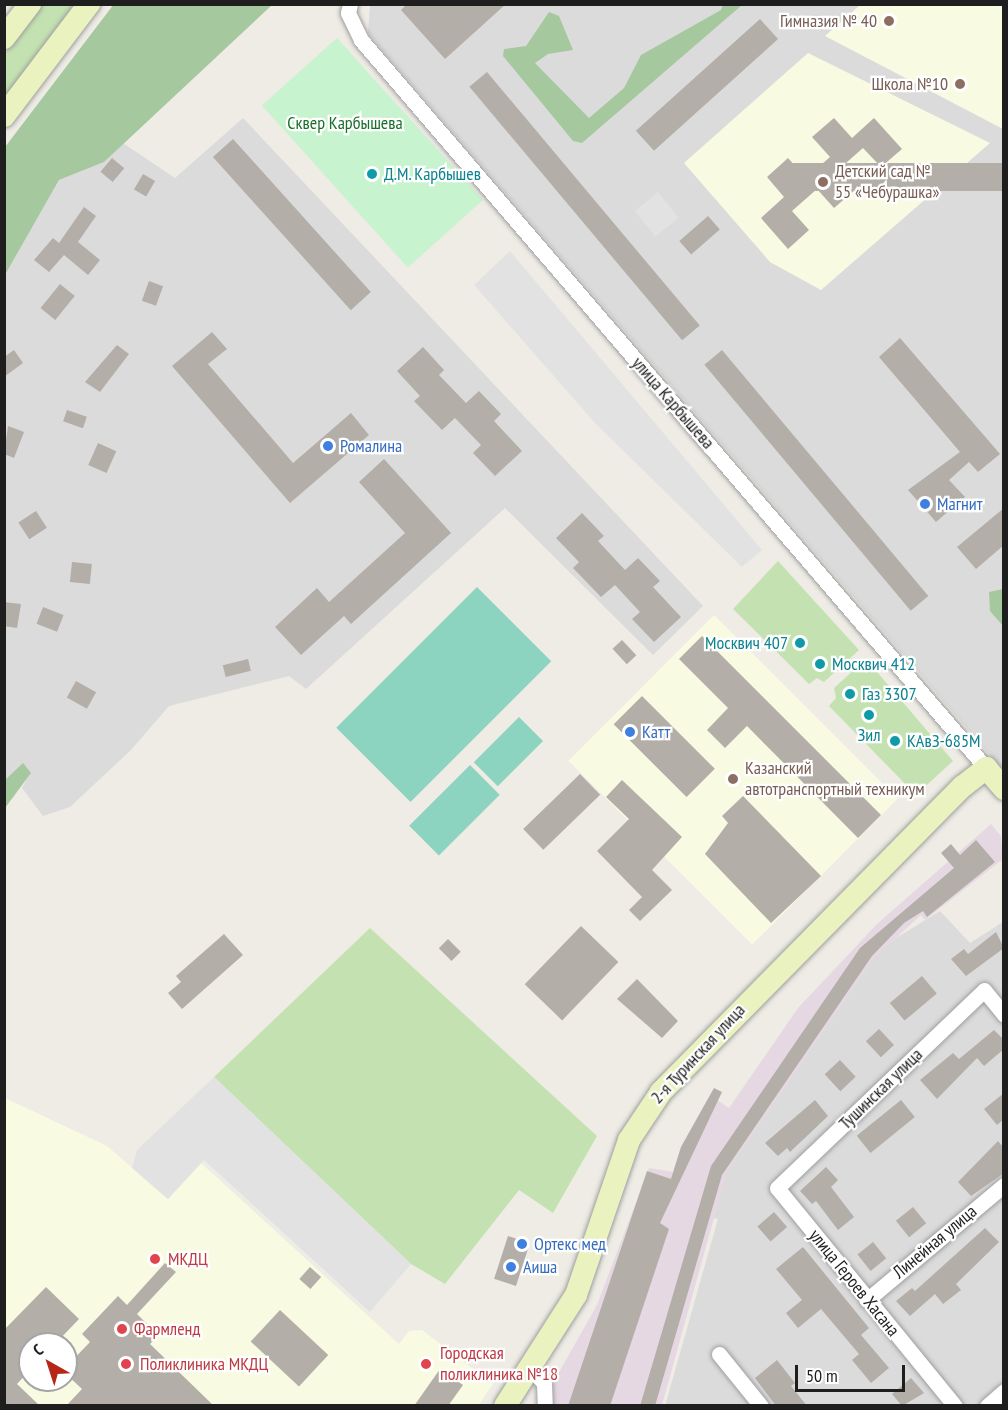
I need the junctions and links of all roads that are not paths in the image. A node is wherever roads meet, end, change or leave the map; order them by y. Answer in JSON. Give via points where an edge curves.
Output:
{"nodes":[{"id":1,"x":30,"y":4,"type":"edge"},
{"id":2,"x":89,"y":4,"type":"edge"},
{"id":3,"x":349,"y":9,"type":"edge"},
{"id":4,"x":4,"y":38,"type":"edge"},
{"id":5,"x":4,"y":116,"type":"edge"},
{"id":6,"x":986,"y":768,"type":"junction"},
{"id":7,"x":1004,"y":789,"type":"edge"},
{"id":8,"x":1004,"y":1015,"type":"edge"},
{"id":9,"x":1004,"y":1185,"type":"edge"},
{"id":10,"x":777,"y":1188,"type":"joint"},
{"id":11,"x":867,"y":1300,"type":"junction"},
{"id":12,"x":719,"y":1354,"type":"dead end"},
{"id":13,"x":531,"y":1369,"type":"junction"},
{"id":14,"x":1004,"y":1391,"type":"edge"},
{"id":15,"x":505,"y":1406,"type":"edge"},
{"id":16,"x":545,"y":1406,"type":"edge"},
{"id":17,"x":761,"y":1406,"type":"edge"},
{"id":18,"x":955,"y":1406,"type":"edge"},
{"id":19,"x":987,"y":1406,"type":"edge"}],
"edges":[{"from":1,"to":4,"type":"street"},
{"from":2,"to":5,"type":"street"},
{"from":3,"to":6,"type":"street","name":"улица Карбышева","via":[[361,40]]},
{"from":6,"to":7,"type":"street","name":"улица Карбышева"},
{"from":6,"to":13,"type":"street","name":"2-я Туринская улица","via":[[746,1002],[645,1112],[615,1173],[576,1296]]},
{"from":8,"to":10,"type":"street","name":"Тушинская улица","via":[[984,990]]},
{"from":9,"to":11,"type":"street","name":"Линейная улица"},
{"from":10,"to":11,"type":"street","name":"улица Героев Хасана"},
{"from":11,"to":18,"type":"street","name":"улица Героев Хасана"},
{"from":12,"to":17,"type":"street"},
{"from":13,"to":15,"type":"street","name":"2-я Туринская улица"},
{"from":13,"to":16,"type":"street","via":[[544,1383]]},
{"from":14,"to":19,"type":"street"}]}
